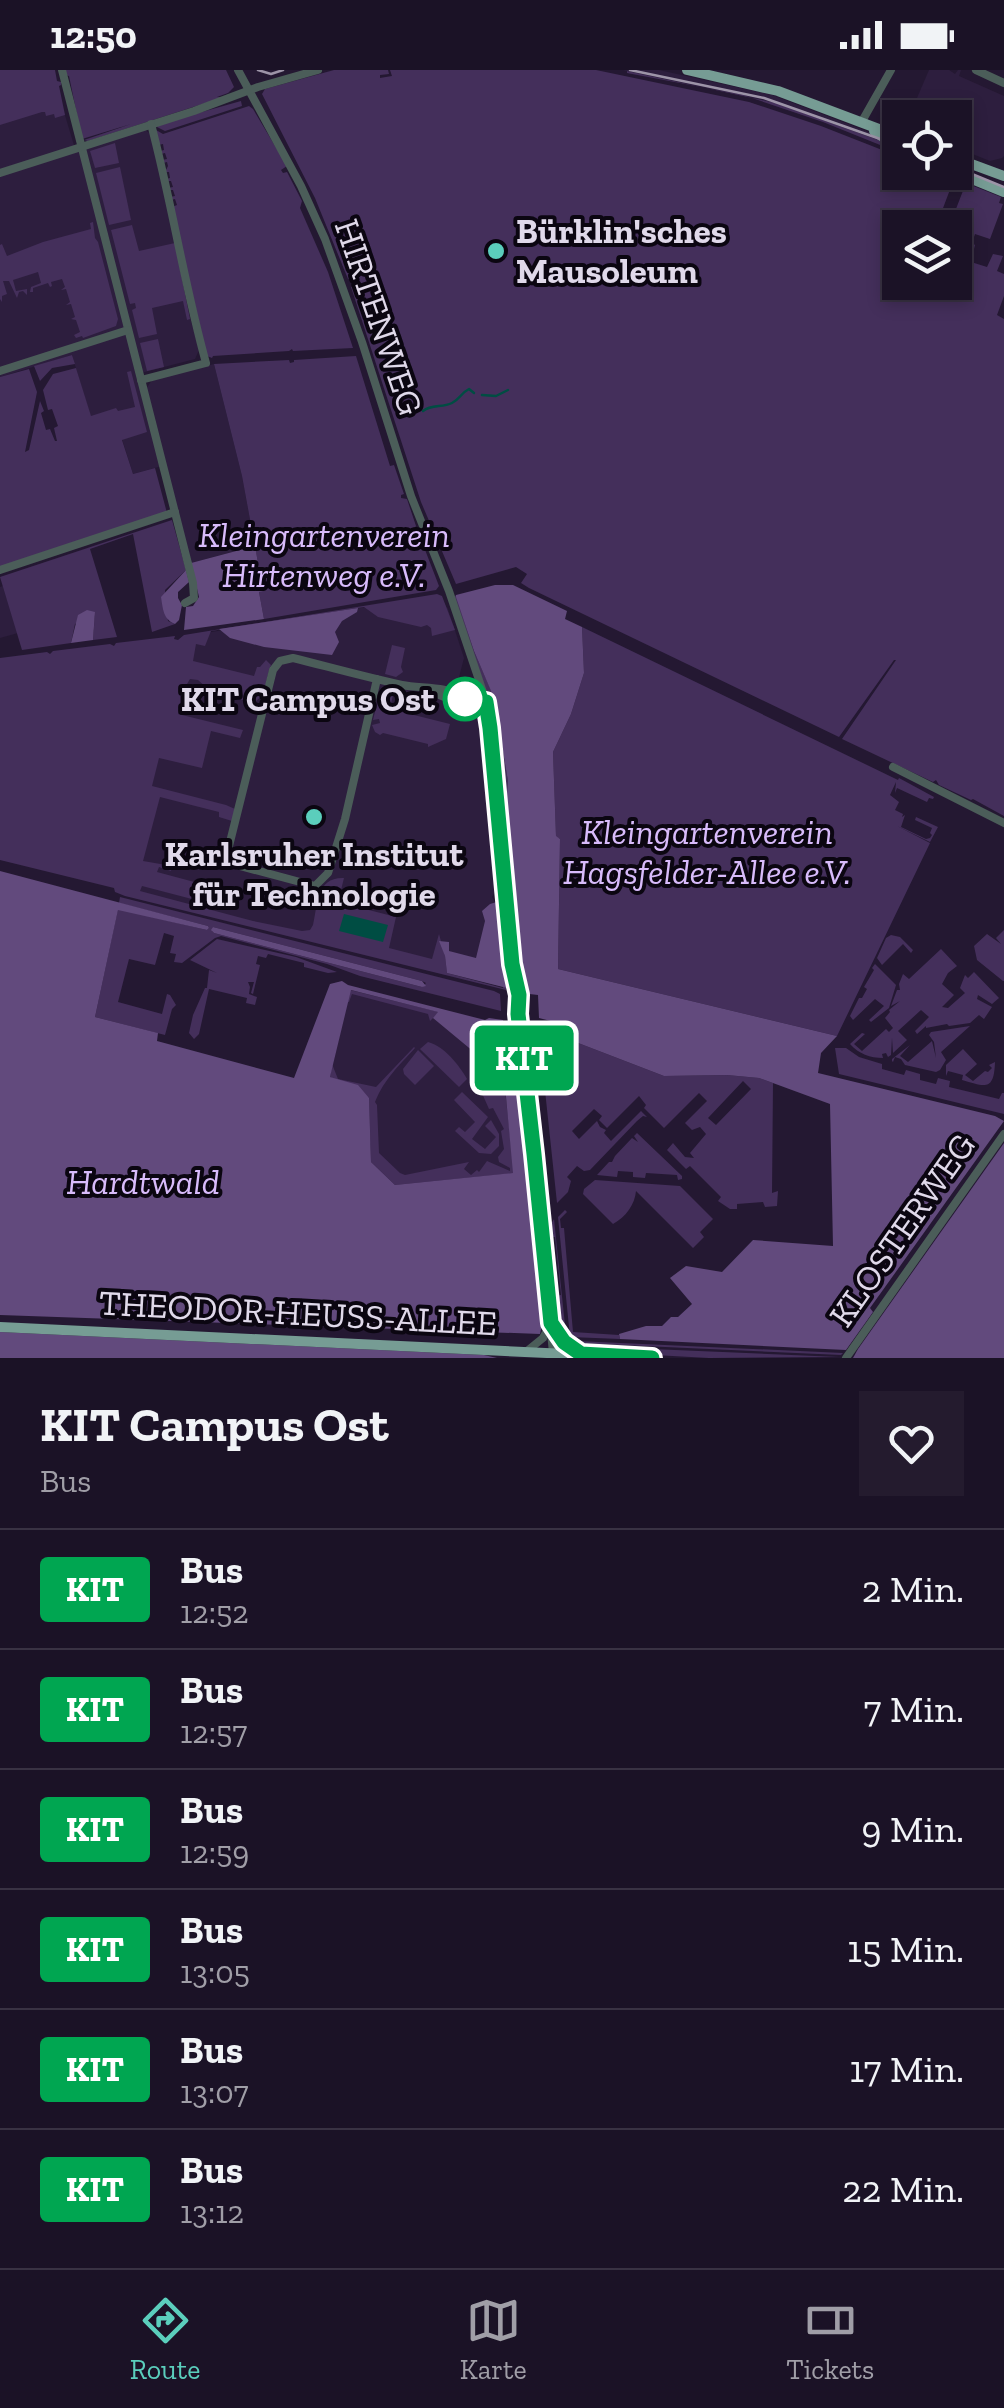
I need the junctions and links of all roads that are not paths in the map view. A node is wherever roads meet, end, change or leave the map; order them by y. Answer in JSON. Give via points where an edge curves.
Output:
{"nodes":[{"id":1,"x":62,"y":70,"type":"edge"},
{"id":2,"x":238,"y":70,"type":"edge"},
{"id":3,"x":318,"y":70,"type":"edge"},
{"id":4,"x":687,"y":70,"type":"edge"},
{"id":5,"x":890,"y":70,"type":"edge"},
{"id":6,"x":976,"y":70,"type":"edge"},
{"id":7,"x":726,"y":74,"type":"edge"},
{"id":8,"x":1004,"y":82,"type":"edge"},
{"id":9,"x":250,"y":90,"type":"junction"},
{"id":10,"x":861,"y":122,"type":"junction"},
{"id":11,"x":152,"y":124,"type":"junction"},
{"id":12,"x":882,"y":130,"type":"edge"},
{"id":13,"x":882,"y":137,"type":"edge"},
{"id":14,"x":81,"y":147,"type":"junction"},
{"id":15,"x":972,"y":164,"type":"edge"},
{"id":16,"x":0,"y":173,"type":"edge"},
{"id":17,"x":1004,"y":176,"type":"edge"},
{"id":18,"x":972,"y":179,"type":"edge"},
{"id":19,"x":1004,"y":192,"type":"edge"},
{"id":20,"x":128,"y":330,"type":"junction"},
{"id":21,"x":0,"y":371,"type":"edge"},
{"id":22,"x":141,"y":380,"type":"junction"},
{"id":23,"x":175,"y":512,"type":"junction"},
{"id":24,"x":0,"y":570,"type":"edge"},
{"id":25,"x":182,"y":593,"type":"dead end"},
{"id":26,"x":377,"y":679,"type":"junction"},
{"id":27,"x":486,"y":702,"type":"junction"},
{"id":28,"x":893,"y":767,"type":"dead end"},
{"id":29,"x":1004,"y":823,"type":"edge"},
{"id":30,"x":1004,"y":1134,"type":"edge"},
{"id":31,"x":551,"y":1323,"type":"junction"},
{"id":32,"x":0,"y":1327,"type":"edge"},
{"id":33,"x":527,"y":1351,"type":"junction"},
{"id":34,"x":553,"y":1352,"type":"junction"},
{"id":35,"x":581,"y":1354,"type":"junction"},
{"id":36,"x":652,"y":1358,"type":"edge"},
{"id":37,"x":846,"y":1358,"type":"edge"}],
"edges":[{"from":1,"to":14,"type":"street"},
{"from":2,"to":9,"type":"street","name":"HIRTENWEG"},
{"from":3,"to":9,"type":"street"},
{"from":4,"to":7,"type":"main road"},
{"from":5,"to":10,"type":"street"},
{"from":6,"to":8,"type":"street"},
{"from":7,"to":10,"type":"main road"},
{"from":9,"to":11,"type":"street"},
{"from":9,"to":27,"type":"street","name":"HIRTENWEG","via":[[326,239]]},
{"from":10,"to":12,"type":"main road"},
{"from":10,"to":13,"type":"main road"},
{"from":11,"to":14,"type":"street"},
{"from":11,"to":22,"type":"street","via":[[206,363]]},
{"from":14,"to":16,"type":"street"},
{"from":14,"to":20,"type":"street"},
{"from":15,"to":17,"type":"main road"},
{"from":18,"to":19,"type":"main road"},
{"from":20,"to":21,"type":"street"},
{"from":20,"to":22,"type":"street"},
{"from":22,"to":23,"type":"street"},
{"from":23,"to":24,"type":"street"},
{"from":23,"to":25,"type":"street","via":[[193,587]]},
{"from":26,"to":26,"type":"street","via":[[293,658],[280,661],[225,862],[315,886],[328,873]]},
{"from":26,"to":27,"type":"street"},
{"from":27,"to":31,"type":"street","name":"HIRTENWEG"},
{"from":28,"to":29,"type":"street"},
{"from":30,"to":37,"type":"street","name":"KLOSTERWEG"},
{"from":31,"to":33,"type":"street"},
{"from":31,"to":34,"type":"street","name":"HIRTENWEG"},
{"from":31,"to":35,"type":"street"},
{"from":32,"to":33,"type":"main road","name":"THEODOR-HEUSS-ALLEE"},
{"from":33,"to":34,"type":"main road","name":"THEODOR-HEUSS-ALLEE"},
{"from":34,"to":35,"type":"main road","name":"THEODOR-HEUSS-ALLEE"},
{"from":35,"to":36,"type":"main road","name":"THEODOR-HEUSS-ALLEE"}]}
